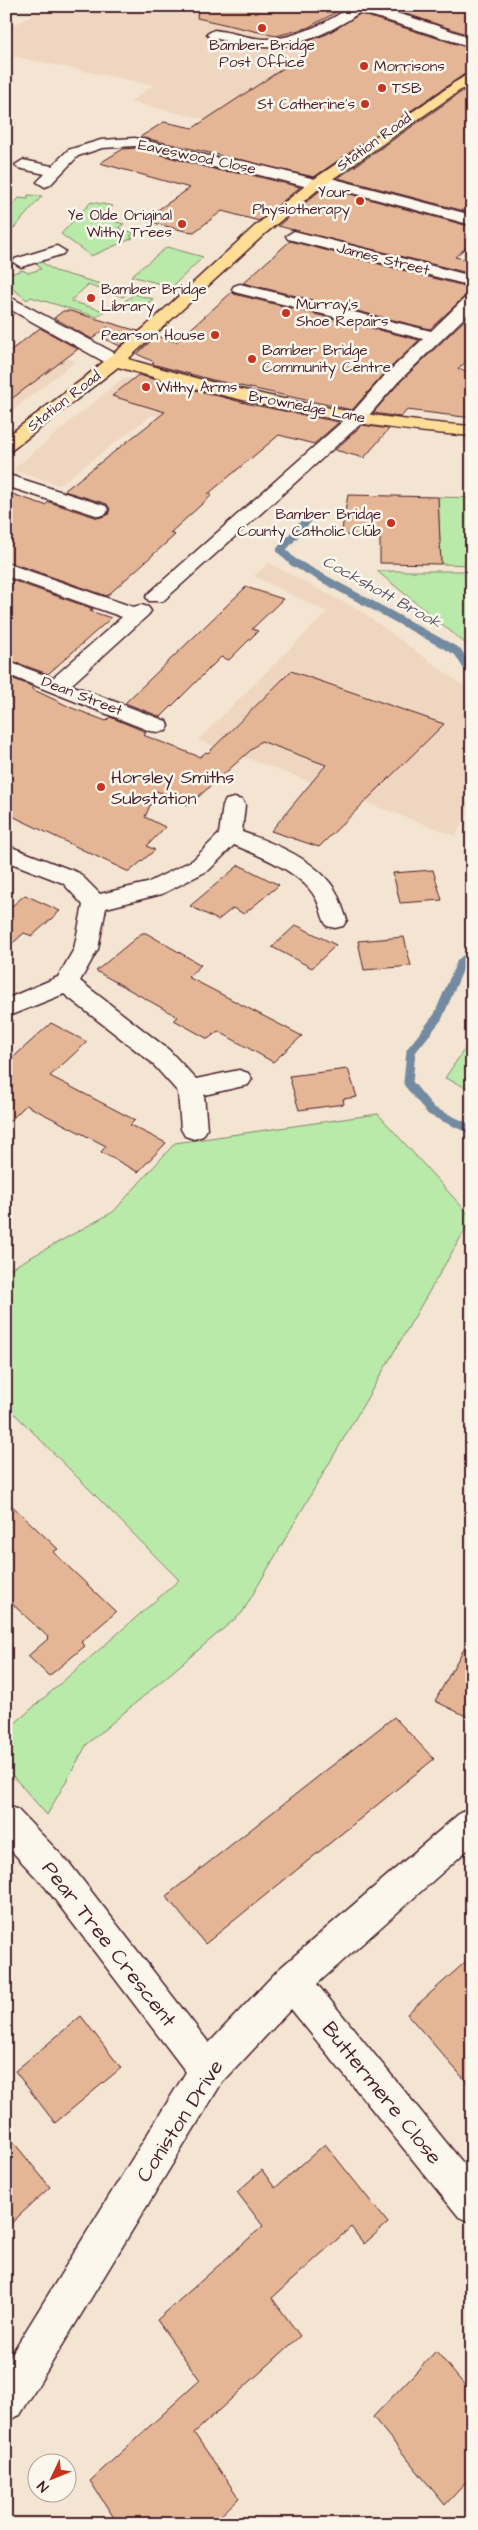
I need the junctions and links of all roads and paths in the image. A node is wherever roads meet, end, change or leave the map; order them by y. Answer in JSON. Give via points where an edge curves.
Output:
{"nodes":[{"id":1,"x":354,"y":7,"type":"edge"},
{"id":2,"x":214,"y":34,"type":"dead end"},
{"id":3,"x":472,"y":43,"type":"edge"},
{"id":4,"x":468,"y":82,"type":"edge"},
{"id":5,"x":23,"y":166,"type":"dead end"},
{"id":6,"x":55,"y":170,"type":"junction"},
{"id":7,"x":45,"y":182,"type":"dead end"},
{"id":8,"x":319,"y":182,"type":"junction"},
{"id":9,"x":472,"y":220,"type":"edge"},
{"id":10,"x":294,"y":236,"type":"dead end"},
{"id":11,"x":6,"y":251,"type":"edge"},
{"id":12,"x":57,"y":251,"type":"dead end"},
{"id":13,"x":472,"y":281,"type":"edge"},
{"id":14,"x":240,"y":289,"type":"dead end"},
{"id":15,"x":6,"y":300,"type":"edge"},
{"id":16,"x":472,"y":300,"type":"edge"},
{"id":17,"x":436,"y":337,"type":"junction"},
{"id":18,"x":116,"y":361,"type":"junction"},
{"id":19,"x":358,"y":417,"type":"junction"},
{"id":20,"x":472,"y":431,"type":"edge"},
{"id":21,"x":6,"y":446,"type":"edge"},
{"id":22,"x":6,"y":480,"type":"edge"},
{"id":23,"x":99,"y":510,"type":"dead end"},
{"id":24,"x":6,"y":569,"type":"edge"},
{"id":25,"x":156,"y":597,"type":"dead end"},
{"id":26,"x":6,"y":667,"type":"edge"},
{"id":27,"x":57,"y":686,"type":"junction"},
{"id":28,"x":158,"y":726,"type":"dead end"},
{"id":29,"x":234,"y":804,"type":"dead end"},
{"id":30,"x":230,"y":836,"type":"junction"},
{"id":31,"x":6,"y":852,"type":"edge"},
{"id":32,"x":95,"y":903,"type":"junction"},
{"id":33,"x":335,"y":920,"type":"dead end"},
{"id":34,"x":67,"y":983,"type":"junction"},
{"id":35,"x":6,"y":1009,"type":"edge"},
{"id":36,"x":239,"y":1078,"type":"dead end"},
{"id":37,"x":191,"y":1089,"type":"junction"},
{"id":38,"x":194,"y":1128,"type":"dead end"},
{"id":39,"x":6,"y":1821,"type":"edge"},
{"id":40,"x":472,"y":1824,"type":"edge"},
{"id":41,"x":292,"y":1982,"type":"junction"},
{"id":42,"x":208,"y":2071,"type":"junction"},
{"id":43,"x":472,"y":2204,"type":"edge"},
{"id":44,"x":6,"y":2401,"type":"edge"}],
"edges":[{"from":1,"to":2,"type":"street","via":[[349,14],[284,41],[263,43]]},
{"from":1,"to":3,"type":"street"},
{"from":4,"to":8,"type":"main road","name":"Station Road"},
{"from":5,"to":6,"type":"street"},
{"from":6,"to":7,"type":"street","name":"Eaveswood Close"},
{"from":6,"to":8,"type":"street","name":"Eaveswood Close","via":[[73,153],[101,144],[136,142],[221,164]]},
{"from":8,"to":9,"type":"street","name":"Eaveswood Close"},
{"from":8,"to":18,"type":"main road","name":"Station Road","via":[[261,229],[189,298]]},
{"from":10,"to":13,"type":"street","name":"James Street"},
{"from":11,"to":12,"type":"street","via":[[27,266]]},
{"from":14,"to":17,"type":"street"},
{"from":15,"to":18,"type":"street"},
{"from":16,"to":17,"type":"street"},
{"from":17,"to":19,"type":"street","via":[[392,378]]},
{"from":18,"to":19,"type":"main road","name":"Brownedge Lane","via":[[250,396]]},
{"from":18,"to":21,"type":"main road","name":"Station Road"},
{"from":19,"to":20,"type":"main road","name":"Brownedge Lane"},
{"from":19,"to":25,"type":"street"},
{"from":22,"to":23,"type":"street"},
{"from":24,"to":27,"type":"street","via":[[138,613]]},
{"from":26,"to":27,"type":"street","name":"Dean Street"},
{"from":27,"to":28,"type":"street","name":"Dean Street"},
{"from":29,"to":30,"type":"street"},
{"from":30,"to":32,"type":"street","via":[[201,865],[154,889]]},
{"from":30,"to":33,"type":"street","via":[[256,844],[301,870],[324,892]]},
{"from":31,"to":32,"type":"street","via":[[71,878]]},
{"from":32,"to":34,"type":"street","via":[[86,949]]},
{"from":34,"to":35,"type":"street"},
{"from":34,"to":37,"type":"street","via":[[160,1056]]},
{"from":36,"to":37,"type":"street"},
{"from":37,"to":38,"type":"street"},
{"from":39,"to":42,"type":"street","name":"Pear Tree Crescent","via":[[58,1876]]},
{"from":40,"to":41,"type":"street","name":"Coniston Drive"},
{"from":41,"to":42,"type":"street","name":"Coniston Drive"},
{"from":41,"to":43,"type":"street","name":"Buttermere Close"},
{"from":42,"to":44,"type":"street","name":"Coniston Drive"}]}
